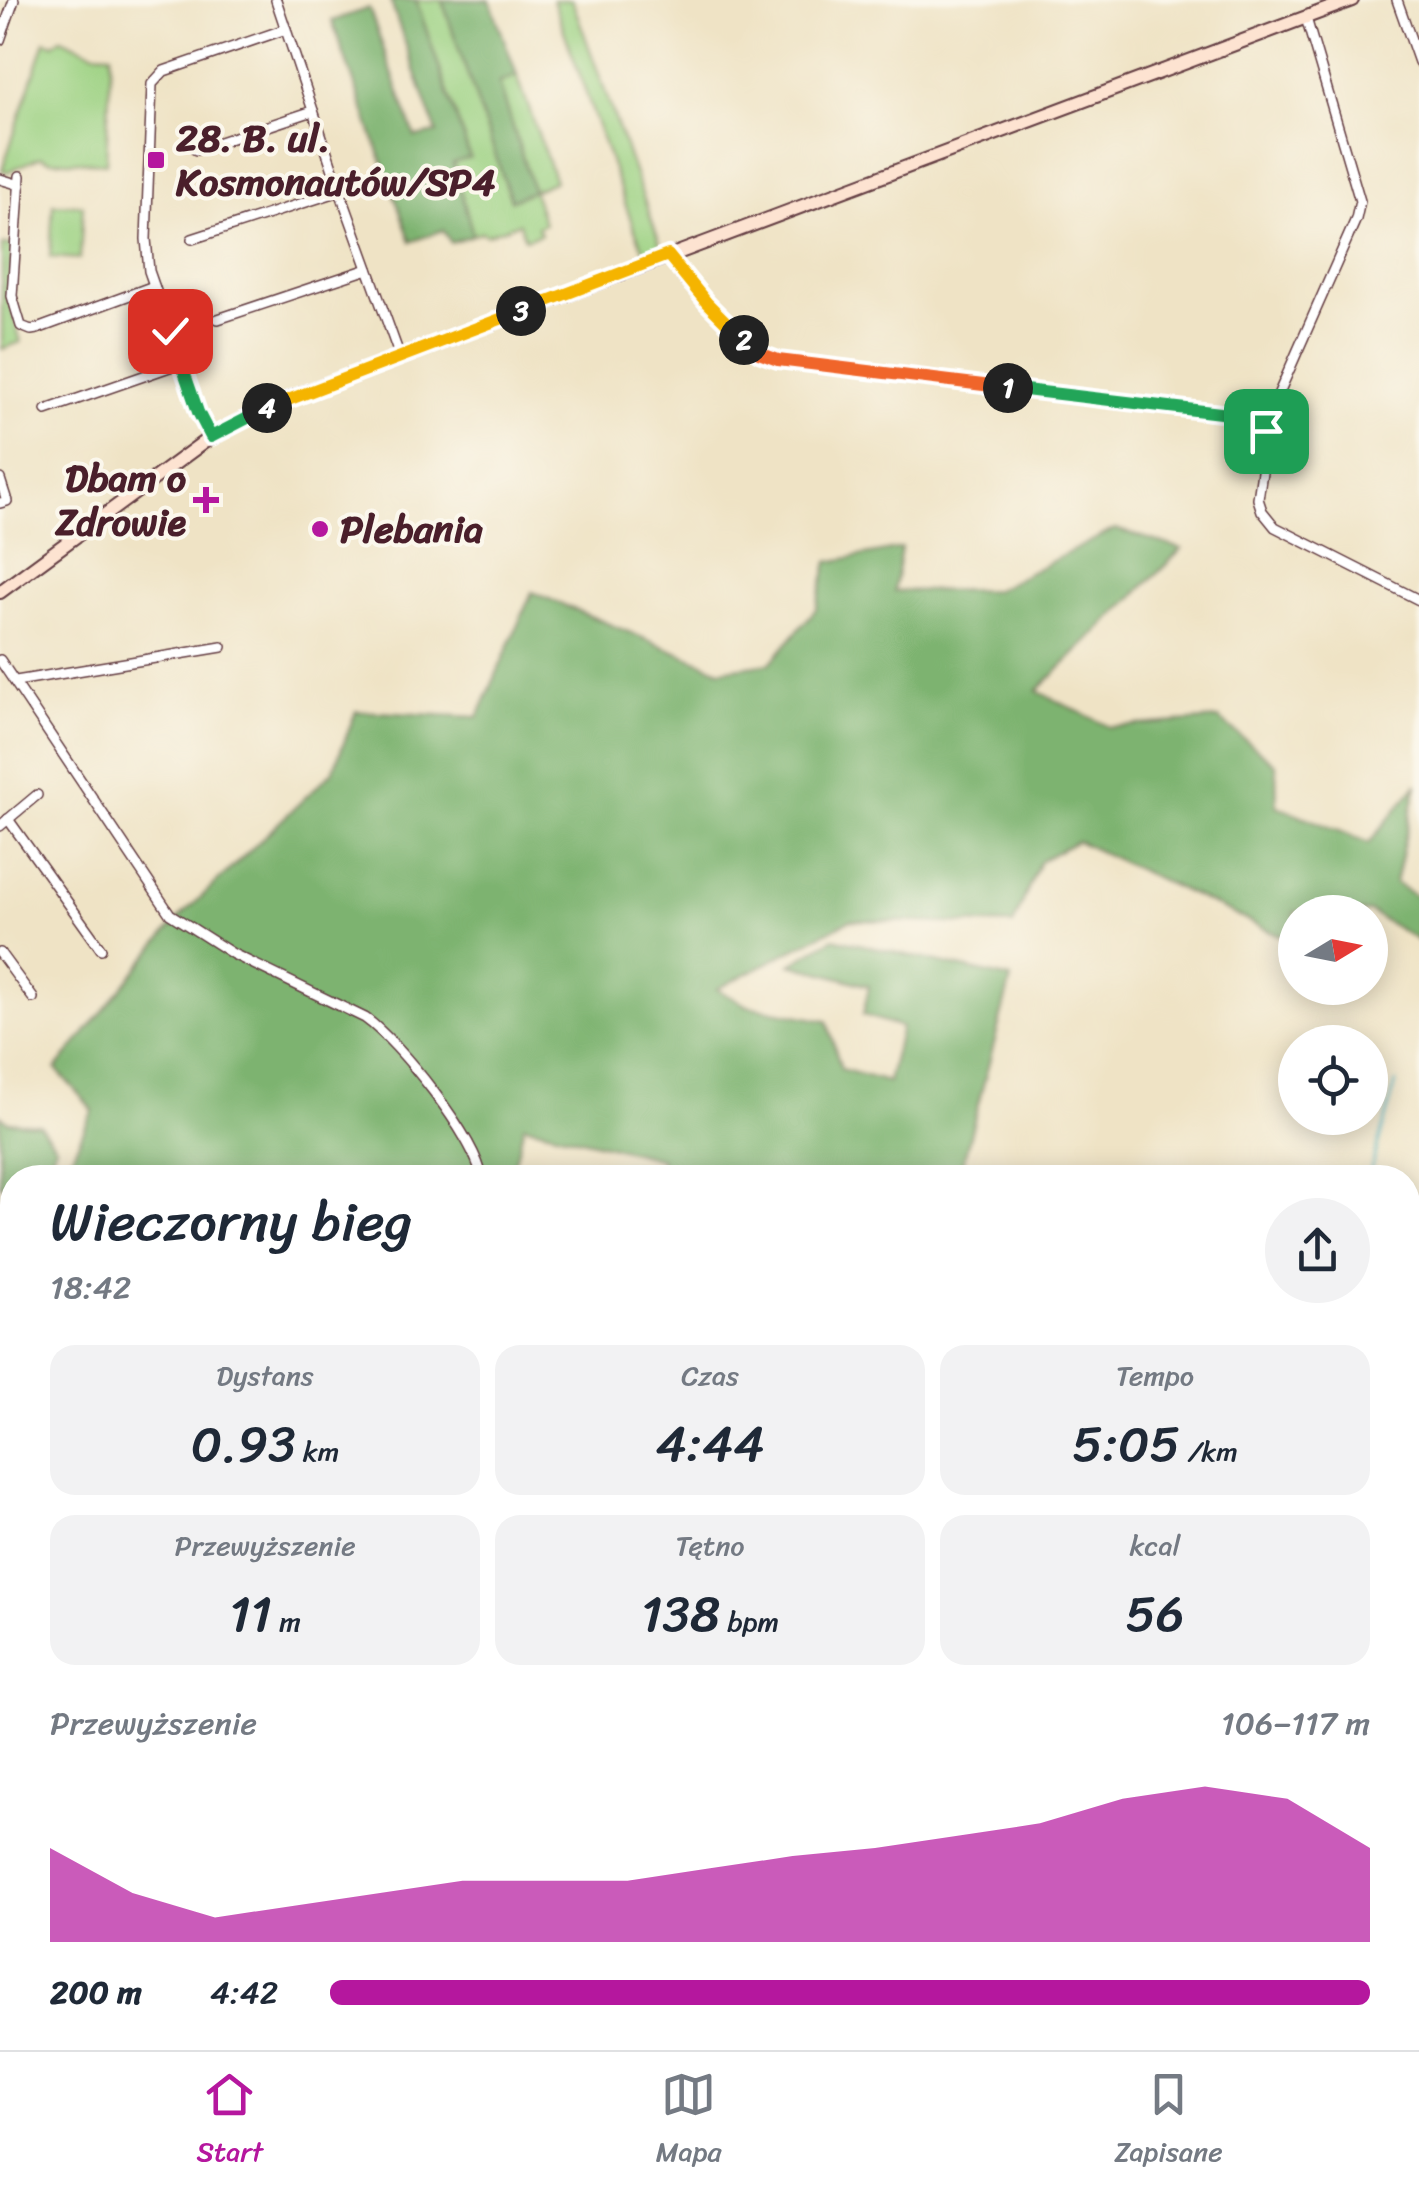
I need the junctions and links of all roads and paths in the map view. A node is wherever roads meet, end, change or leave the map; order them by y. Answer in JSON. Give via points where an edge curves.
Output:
{"nodes":[{"id":1,"x":14,"y":0,"type":"edge"},
{"id":2,"x":276,"y":0,"type":"edge"},
{"id":3,"x":1352,"y":0,"type":"edge"},
{"id":4,"x":1398,"y":0,"type":"edge"},
{"id":5,"x":1306,"y":18,"type":"junction"},
{"id":6,"x":286,"y":29,"type":"junction"},
{"id":7,"x":0,"y":40,"type":"edge"},
{"id":8,"x":1419,"y":62,"type":"edge"},
{"id":9,"x":313,"y":111,"type":"junction"},
{"id":10,"x":196,"y":150,"type":"dead end"},
{"id":11,"x":0,"y":178,"type":"edge"},
{"id":12,"x":340,"y":191,"type":"junction"},
{"id":13,"x":192,"y":239,"type":"dead end"},
{"id":14,"x":668,"y":255,"type":"junction"},
{"id":15,"x":368,"y":269,"type":"junction"},
{"id":16,"x":154,"y":286,"type":"junction"},
{"id":17,"x":218,"y":319,"type":"dead end"},
{"id":18,"x":400,"y":357,"type":"junction"},
{"id":19,"x":181,"y":363,"type":"junction"},
{"id":20,"x":46,"y":410,"type":"dead end"},
{"id":21,"x":1268,"y":421,"type":"junction"},
{"id":22,"x":211,"y":437,"type":"junction"},
{"id":23,"x":0,"y":480,"type":"edge"},
{"id":24,"x":0,"y":503,"type":"edge"},
{"id":25,"x":0,"y":592,"type":"edge"},
{"id":26,"x":1419,"y":600,"type":"edge"},
{"id":27,"x":222,"y":647,"type":"dead end"},
{"id":28,"x":0,"y":660,"type":"edge"},
{"id":29,"x":16,"y":680,"type":"junction"},
{"id":30,"x":37,"y":794,"type":"dead end"},
{"id":31,"x":4,"y":822,"type":"edge"},
{"id":32,"x":101,"y":948,"type":"dead end"},
{"id":33,"x":0,"y":953,"type":"edge"},
{"id":34,"x":33,"y":998,"type":"dead end"},
{"id":35,"x":477,"y":1165,"type":"edge"}],
"edges":[{"from":1,"to":7,"type":"street"},
{"from":2,"to":6,"type":"street"},
{"from":3,"to":5,"type":"street"},
{"from":4,"to":8,"type":"street"},
{"from":5,"to":14,"type":"street"},
{"from":5,"to":21,"type":"street","via":[[1360,201]]},
{"from":6,"to":9,"type":"street"},
{"from":6,"to":16,"type":"street","via":[[164,71],[152,84],[146,239]]},
{"from":9,"to":10,"type":"street"},
{"from":9,"to":12,"type":"street"},
{"from":11,"to":16,"type":"street","via":[[20,181],[12,304],[25,329]]},
{"from":12,"to":13,"type":"street"},
{"from":12,"to":15,"type":"street"},
{"from":14,"to":18,"type":"street"},
{"from":14,"to":21,"type":"street","via":[[751,348],[778,360]]},
{"from":15,"to":17,"type":"street"},
{"from":15,"to":18,"type":"street"},
{"from":16,"to":19,"type":"street"},
{"from":18,"to":22,"type":"street","via":[[259,410]]},
{"from":19,"to":20,"type":"street"},
{"from":19,"to":22,"type":"street"},
{"from":21,"to":26,"type":"street","via":[[1258,490],[1266,519]]},
{"from":22,"to":25,"type":"street"},
{"from":23,"to":24,"type":"street","via":[[7,500]]},
{"from":27,"to":29,"type":"street"},
{"from":28,"to":29,"type":"street"},
{"from":29,"to":35,"type":"street","via":[[170,914],[380,1029],[467,1138]]},
{"from":30,"to":31,"type":"street"},
{"from":31,"to":32,"type":"street"},
{"from":33,"to":34,"type":"street"}]}
